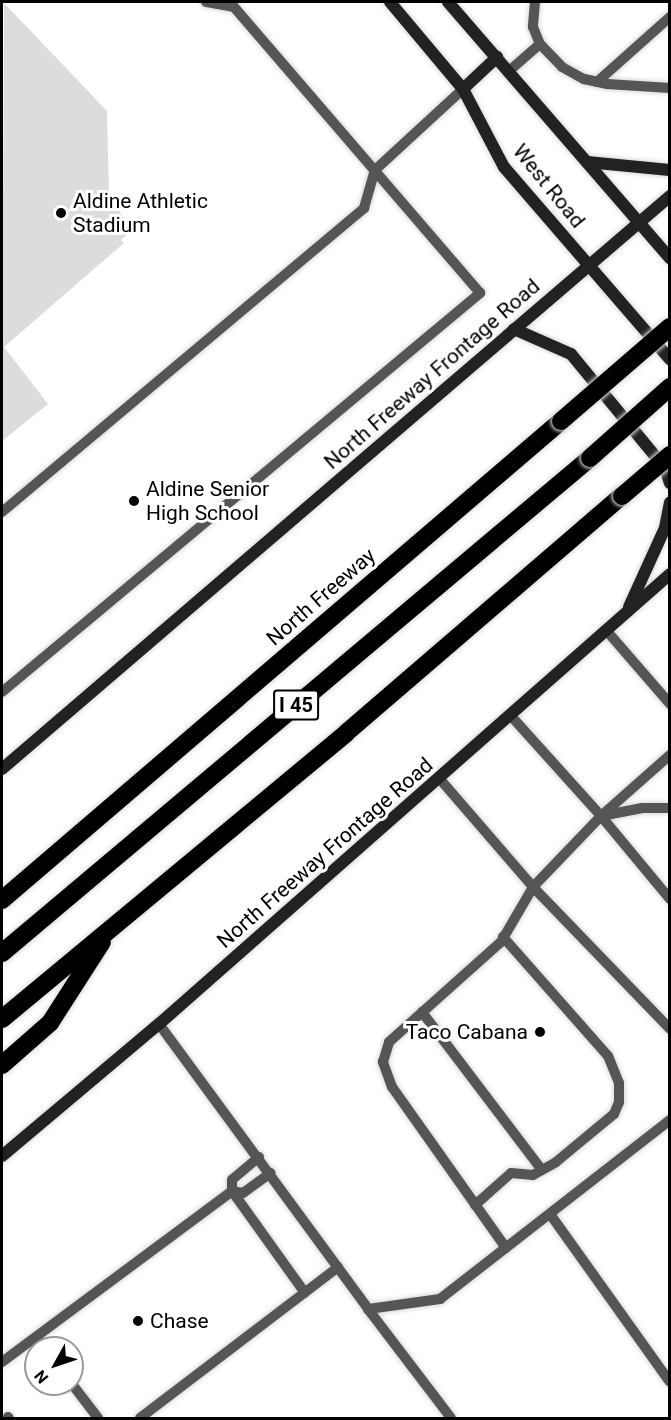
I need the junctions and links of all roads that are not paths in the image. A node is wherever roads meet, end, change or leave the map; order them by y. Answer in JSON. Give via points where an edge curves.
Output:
{"nodes":[{"id":1,"x":206,"y":2,"type":"edge"},
{"id":2,"x":390,"y":2,"type":"edge"},
{"id":3,"x":448,"y":2,"type":"edge"},
{"id":4,"x":535,"y":2,"type":"edge"},
{"id":5,"x":232,"y":4,"type":"edge"},
{"id":6,"x":669,"y":17,"type":"edge"},
{"id":7,"x":540,"y":44,"type":"junction"},
{"id":8,"x":497,"y":57,"type":"junction"},
{"id":9,"x":509,"y":71,"type":"junction"},
{"id":10,"x":597,"y":82,"type":"junction"},
{"id":11,"x":669,"y":87,"type":"edge"},
{"id":12,"x":463,"y":89,"type":"junction"},
{"id":13,"x":587,"y":162,"type":"junction"},
{"id":14,"x":375,"y":170,"type":"junction"},
{"id":15,"x":669,"y":170,"type":"edge"},
{"id":16,"x":669,"y":196,"type":"edge"},
{"id":17,"x":638,"y":221,"type":"junction"},
{"id":18,"x":669,"y":258,"type":"edge"},
{"id":19,"x":588,"y":265,"type":"junction"},
{"id":20,"x":669,"y":327,"type":"edge"},
{"id":21,"x":514,"y":329,"type":"junction"},
{"id":22,"x":669,"y":358,"type":"edge"},
{"id":23,"x":669,"y":387,"type":"edge"},
{"id":24,"x":669,"y":455,"type":"edge"},
{"id":25,"x":669,"y":483,"type":"edge"},
{"id":26,"x":669,"y":502,"type":"edge"},
{"id":27,"x":2,"y":512,"type":"edge"},
{"id":28,"x":669,"y":574,"type":"edge"},
{"id":29,"x":627,"y":611,"type":"junction"},
{"id":30,"x":606,"y":630,"type":"junction"},
{"id":31,"x":2,"y":692,"type":"edge"},
{"id":32,"x":669,"y":704,"type":"edge"},
{"id":33,"x":510,"y":715,"type":"junction"},
{"id":34,"x":669,"y":756,"type":"edge"},
{"id":35,"x":2,"y":769,"type":"edge"},
{"id":36,"x":439,"y":778,"type":"junction"},
{"id":37,"x":669,"y":808,"type":"edge"},
{"id":38,"x":601,"y":816,"type":"junction"},
{"id":39,"x":533,"y":887,"type":"junction"},
{"id":40,"x":669,"y":899,"type":"edge"},
{"id":41,"x":2,"y":900,"type":"edge"},
{"id":42,"x":110,"y":929,"type":"junction"},
{"id":43,"x":503,"y":937,"type":"junction"},
{"id":44,"x":2,"y":953,"type":"edge"},
{"id":45,"x":422,"y":1012,"type":"junction"},
{"id":46,"x":2,"y":1019,"type":"edge"},
{"id":47,"x":159,"y":1024,"type":"junction"},
{"id":48,"x":669,"y":1029,"type":"edge"},
{"id":49,"x":2,"y":1065,"type":"edge"},
{"id":50,"x":669,"y":1120,"type":"edge"},
{"id":51,"x":2,"y":1156,"type":"edge"},
{"id":52,"x":259,"y":1157,"type":"junction"},
{"id":53,"x":542,"y":1170,"type":"junction"},
{"id":54,"x":271,"y":1173,"type":"junction"},
{"id":55,"x":232,"y":1191,"type":"junction"},
{"id":56,"x":475,"y":1205,"type":"junction"},
{"id":57,"x":550,"y":1214,"type":"junction"},
{"id":58,"x":506,"y":1248,"type":"junction"},
{"id":59,"x":338,"y":1267,"type":"junction"},
{"id":60,"x":305,"y":1293,"type":"junction"},
{"id":61,"x":368,"y":1309,"type":"junction"},
{"id":62,"x":37,"y":1336,"type":"edge"},
{"id":63,"x":24,"y":1346,"type":"edge"},
{"id":64,"x":2,"y":1362,"type":"edge"},
{"id":65,"x":669,"y":1382,"type":"edge"},
{"id":66,"x":81,"y":1396,"type":"edge"},
{"id":67,"x":99,"y":1419,"type":"edge"},
{"id":68,"x":140,"y":1419,"type":"edge"},
{"id":69,"x":451,"y":1419,"type":"edge"}],
"edges":[{"from":1,"to":5,"type":"lane"},
{"from":2,"to":12,"type":"main road","name":"West Road"},
{"from":3,"to":8,"type":"main road","name":"West Road"},
{"from":4,"to":7,"type":"lane","via":[[533,27]]},
{"from":5,"to":14,"type":"lane"},
{"from":6,"to":10,"type":"lane"},
{"from":7,"to":9,"type":"lane"},
{"from":7,"to":10,"type":"lane","via":[[562,68]]},
{"from":8,"to":9,"type":"main road","name":"West Road"},
{"from":8,"to":12,"type":"main road"},
{"from":9,"to":13,"type":"main road","name":"West Road"},
{"from":10,"to":11,"type":"lane"},
{"from":12,"to":14,"type":"lane"},
{"from":12,"to":19,"type":"main road","name":"West Road","via":[[504,167]]},
{"from":13,"to":15,"type":"main road"},
{"from":13,"to":17,"type":"main road","name":"West Road"},
{"from":14,"to":27,"type":"lane","via":[[364,208]]},
{"from":14,"to":31,"type":"lane","via":[[480,293]]},
{"from":16,"to":17,"type":"main road","name":"North Freeway Frontage Road"},
{"from":17,"to":18,"type":"main road","name":"West Road"},
{"from":17,"to":19,"type":"main road","name":"North Freeway Frontage Road"},
{"from":19,"to":21,"type":"main road","name":"North Freeway Frontage Road"},
{"from":19,"to":22,"type":"main road","name":"West Road"},
{"from":20,"to":41,"type":"highway","name":"North Freeway","number":"I 45","bridge":true},
{"from":21,"to":25,"type":"main road","via":[[571,354],[665,468]]},
{"from":21,"to":35,"type":"main road","name":"North Freeway Frontage Road"},
{"from":23,"to":44,"type":"highway","number":"I 45","bridge":true,"via":[[590,458]]},
{"from":24,"to":42,"type":"highway","number":"I 45","bridge":true},
{"from":26,"to":29,"type":"main road","via":[[665,528]]},
{"from":28,"to":29,"type":"main road","name":"North Freeway Frontage Road"},
{"from":29,"to":30,"type":"main road","name":"North Freeway Frontage Road"},
{"from":30,"to":32,"type":"lane"},
{"from":30,"to":33,"type":"main road","name":"North Freeway Frontage Road"},
{"from":33,"to":36,"type":"main road","name":"North Freeway Frontage Road"},
{"from":33,"to":38,"type":"lane"},
{"from":34,"to":38,"type":"lane"},
{"from":36,"to":39,"type":"lane"},
{"from":36,"to":47,"type":"main road","name":"North Freeway Frontage Road"},
{"from":37,"to":38,"type":"lane","via":[[642,808]]},
{"from":38,"to":39,"type":"lane"},
{"from":38,"to":40,"type":"lane"},
{"from":39,"to":43,"type":"lane"},
{"from":39,"to":48,"type":"lane"},
{"from":42,"to":46,"type":"highway","number":"I 45"},
{"from":42,"to":49,"type":"highway","via":[[50,1023]]},
{"from":43,"to":45,"type":"lane"},
{"from":43,"to":53,"type":"lane","via":[[608,1056],[619,1083],[614,1114]]},
{"from":45,"to":53,"type":"lane"},
{"from":45,"to":56,"type":"lane","via":[[389,1042],[383,1062],[392,1087]]},
{"from":47,"to":51,"type":"main road","name":"North Freeway Frontage Road"},
{"from":47,"to":52,"type":"lane"},
{"from":50,"to":57,"type":"lane"},
{"from":52,"to":54,"type":"lane"},
{"from":52,"to":55,"type":"lane","via":[[232,1180]]},
{"from":53,"to":56,"type":"lane","via":[[533,1175],[511,1173]]},
{"from":54,"to":55,"type":"lane","via":[[243,1193]]},
{"from":54,"to":59,"type":"lane"},
{"from":55,"to":60,"type":"lane"},
{"from":55,"to":62,"type":"lane"},
{"from":56,"to":58,"type":"lane"},
{"from":57,"to":58,"type":"lane"},
{"from":57,"to":65,"type":"lane"},
{"from":58,"to":61,"type":"lane","via":[[440,1299]]},
{"from":59,"to":60,"type":"lane"},
{"from":59,"to":61,"type":"lane"},
{"from":60,"to":68,"type":"lane"},
{"from":61,"to":69,"type":"lane"},
{"from":63,"to":64,"type":"lane"},
{"from":66,"to":67,"type":"lane"}]}
